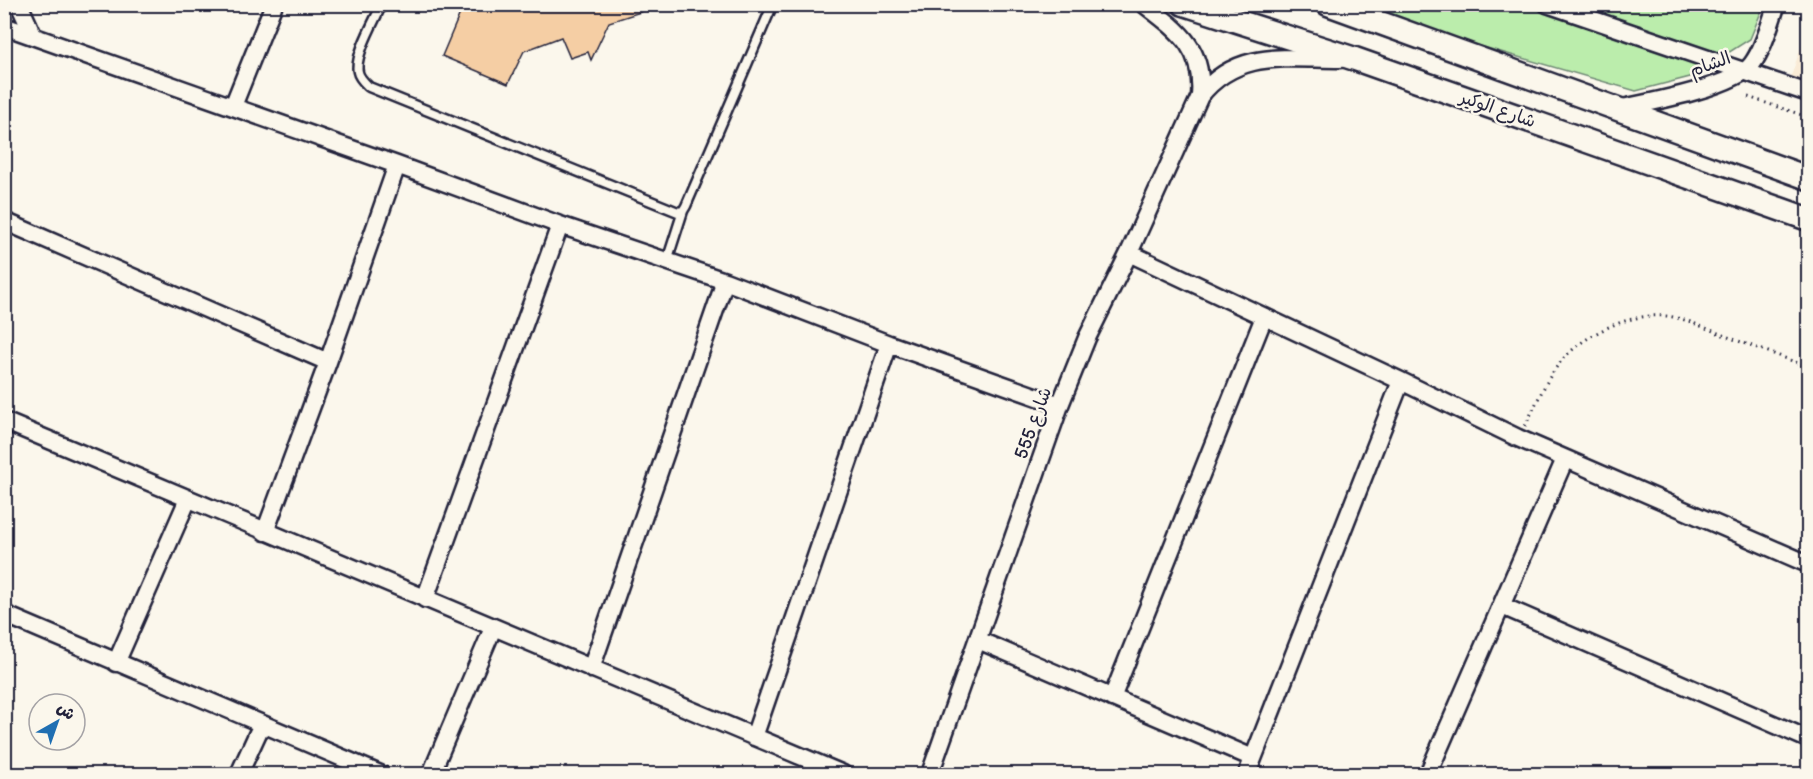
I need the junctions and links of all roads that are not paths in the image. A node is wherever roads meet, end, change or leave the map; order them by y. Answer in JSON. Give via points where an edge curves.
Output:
{"nodes":[{"id":1,"x":19,"y":4,"type":"edge"},
{"id":2,"x":274,"y":4,"type":"edge"},
{"id":3,"x":382,"y":4,"type":"edge"},
{"id":4,"x":773,"y":4,"type":"edge"},
{"id":5,"x":1144,"y":4,"type":"edge"},
{"id":6,"x":1184,"y":4,"type":"edge"},
{"id":7,"x":1329,"y":4,"type":"edge"},
{"id":8,"x":1547,"y":4,"type":"edge"},
{"id":9,"x":1777,"y":4,"type":"edge"},
{"id":10,"x":4,"y":26,"type":"edge"},
{"id":11,"x":33,"y":35,"type":"junction"},
{"id":12,"x":1355,"y":59,"type":"junction"},
{"id":13,"x":1744,"y":72,"type":"junction"},
{"id":14,"x":1809,"y":93,"type":"edge"},
{"id":15,"x":1200,"y":96,"type":"junction"},
{"id":16,"x":233,"y":106,"type":"junction"},
{"id":17,"x":1615,"y":110,"type":"junction"},
{"id":18,"x":397,"y":165,"type":"junction"},
{"id":19,"x":1809,"y":178,"type":"edge"},
{"id":20,"x":683,"y":212,"type":"junction"},
{"id":21,"x":1809,"y":219,"type":"edge"},
{"id":22,"x":4,"y":221,"type":"edge"},
{"id":23,"x":560,"y":225,"type":"junction"},
{"id":24,"x":1129,"y":254,"type":"junction"},
{"id":25,"x":667,"y":261,"type":"junction"},
{"id":26,"x":725,"y":281,"type":"junction"},
{"id":27,"x":1264,"y":317,"type":"junction"},
{"id":28,"x":889,"y":344,"type":"junction"},
{"id":29,"x":328,"y":362,"type":"junction"},
{"id":30,"x":1401,"y":381,"type":"junction"},
{"id":31,"x":1060,"y":405,"type":"junction"},
{"id":32,"x":4,"y":421,"type":"edge"},
{"id":33,"x":1565,"y":459,"type":"junction"},
{"id":34,"x":188,"y":499,"type":"junction"},
{"id":35,"x":265,"y":532,"type":"junction"},
{"id":36,"x":1809,"y":564,"type":"edge"},
{"id":37,"x":425,"y":599,"type":"junction"},
{"id":38,"x":1502,"y":606,"type":"junction"},
{"id":39,"x":4,"y":614,"type":"edge"},
{"id":40,"x":493,"y":628,"type":"junction"},
{"id":41,"x":978,"y":640,"type":"junction"},
{"id":42,"x":116,"y":663,"type":"junction"},
{"id":43,"x":591,"y":669,"type":"junction"},
{"id":44,"x":1112,"y":698,"type":"junction"},
{"id":45,"x":262,"y":724,"type":"junction"},
{"id":46,"x":754,"y":737,"type":"junction"},
{"id":47,"x":1809,"y":738,"type":"edge"},
{"id":48,"x":1253,"y":758,"type":"junction"},
{"id":49,"x":239,"y":774,"type":"edge"},
{"id":50,"x":380,"y":774,"type":"edge"},
{"id":51,"x":431,"y":774,"type":"edge"},
{"id":52,"x":843,"y":774,"type":"edge"},
{"id":53,"x":930,"y":774,"type":"edge"},
{"id":54,"x":1247,"y":774,"type":"edge"},
{"id":55,"x":1428,"y":774,"type":"edge"}],
"edges":[{"from":1,"to":11,"type":"street"},
{"from":2,"to":16,"type":"street"},
{"from":3,"to":20,"type":"lane","via":[[358,60],[357,70],[369,87]]},
{"from":4,"to":20,"type":"lane"},
{"from":5,"to":15,"type":"street","name":"شارع 555","via":[[1177,30],[1192,48],[1200,70]]},
{"from":6,"to":12,"type":"main road","name":"شارع الوكير"},
{"from":7,"to":17,"type":"main road"},
{"from":8,"to":13,"type":"street"},
{"from":9,"to":13,"type":"street","name":"الشام","via":[[1761,47]]},
{"from":10,"to":11,"type":"street"},
{"from":11,"to":16,"type":"street"},
{"from":12,"to":15,"type":"street","name":"شارع 555","via":[[1247,62],[1221,74]]},
{"from":12,"to":21,"type":"main road","name":"شارع الوكير"},
{"from":13,"to":14,"type":"street"},
{"from":13,"to":17,"type":"street","name":"الشام","via":[[1683,94]]},
{"from":15,"to":24,"type":"street","name":"شارع 555"},
{"from":16,"to":18,"type":"street"},
{"from":17,"to":19,"type":"main road"},
{"from":18,"to":23,"type":"street"},
{"from":18,"to":29,"type":"street"},
{"from":20,"to":25,"type":"lane"},
{"from":22,"to":29,"type":"street"},
{"from":23,"to":25,"type":"street"},
{"from":23,"to":37,"type":"street"},
{"from":24,"to":27,"type":"street"},
{"from":24,"to":31,"type":"street","name":"شارع 555","via":[[1087,338]]},
{"from":25,"to":26,"type":"street"},
{"from":26,"to":28,"type":"street"},
{"from":26,"to":43,"type":"street"},
{"from":27,"to":30,"type":"street"},
{"from":27,"to":44,"type":"street"},
{"from":28,"to":31,"type":"street"},
{"from":28,"to":46,"type":"street"},
{"from":29,"to":35,"type":"street"},
{"from":30,"to":33,"type":"street"},
{"from":30,"to":48,"type":"street"},
{"from":31,"to":41,"type":"street","name":"شارع 555"},
{"from":32,"to":34,"type":"street"},
{"from":33,"to":36,"type":"street"},
{"from":33,"to":38,"type":"street"},
{"from":34,"to":35,"type":"street"},
{"from":34,"to":42,"type":"street"},
{"from":35,"to":37,"type":"street"},
{"from":37,"to":40,"type":"street"},
{"from":38,"to":47,"type":"street"},
{"from":38,"to":55,"type":"street"},
{"from":39,"to":42,"type":"street"},
{"from":40,"to":43,"type":"street"},
{"from":40,"to":51,"type":"street"},
{"from":41,"to":44,"type":"street"},
{"from":41,"to":53,"type":"street","name":"شارع 555"},
{"from":42,"to":45,"type":"street"},
{"from":43,"to":46,"type":"street"},
{"from":44,"to":48,"type":"street"},
{"from":45,"to":49,"type":"street"},
{"from":45,"to":50,"type":"street"},
{"from":46,"to":52,"type":"street"},
{"from":48,"to":54,"type":"street"}]}
